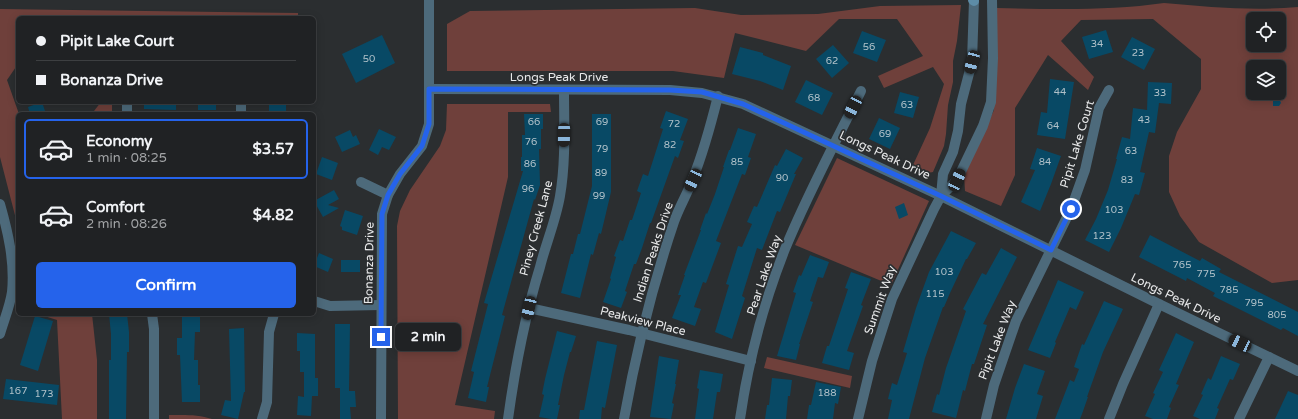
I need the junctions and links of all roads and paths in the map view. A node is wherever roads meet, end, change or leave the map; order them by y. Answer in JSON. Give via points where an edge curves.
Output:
{"nodes":[{"id":1,"x":429,"y":0,"type":"edge"},
{"id":2,"x":974,"y":0,"type":"edge"},
{"id":3,"x":992,"y":0,"type":"edge"},
{"id":4,"x":429,"y":89,"type":"junction"},
{"id":5,"x":564,"y":90,"type":"junction"},
{"id":6,"x":1109,"y":90,"type":"dead end"},
{"id":7,"x":861,"y":91,"type":"dead end"},
{"id":8,"x":718,"y":96,"type":"junction"},
{"id":9,"x":834,"y":145,"type":"junction"},
{"id":10,"x":361,"y":182,"type":"dead end"},
{"id":11,"x":388,"y":195,"type":"junction"},
{"id":12,"x":941,"y":196,"type":"junction"},
{"id":13,"x":0,"y":204,"type":"edge"},
{"id":14,"x":1051,"y":250,"type":"junction"},
{"id":15,"x":316,"y":302,"type":"edge"},
{"id":16,"x":1159,"y":304,"type":"junction"},
{"id":17,"x":381,"y":305,"type":"junction"},
{"id":18,"x":529,"y":308,"type":"junction"},
{"id":19,"x":152,"y":316,"type":"edge"},
{"id":20,"x":273,"y":316,"type":"edge"},
{"id":21,"x":642,"y":333,"type":"junction"},
{"id":22,"x":0,"y":334,"type":"edge"},
{"id":23,"x":1269,"y":357,"type":"junction"},
{"id":24,"x":751,"y":361,"type":"junction"},
{"id":25,"x":1298,"y":371,"type":"edge"},
{"id":26,"x":154,"y":419,"type":"edge"},
{"id":27,"x":262,"y":419,"type":"edge"},
{"id":28,"x":381,"y":419,"type":"edge"},
{"id":29,"x":508,"y":419,"type":"edge"},
{"id":30,"x":624,"y":419,"type":"edge"},
{"id":31,"x":740,"y":419,"type":"edge"},
{"id":32,"x":858,"y":419,"type":"edge"},
{"id":33,"x":986,"y":419,"type":"edge"},
{"id":34,"x":1110,"y":419,"type":"edge"},
{"id":35,"x":1239,"y":419,"type":"edge"}],
"edges":[{"from":1,"to":4,"type":"street","name":"Bonanza Drive"},
{"from":2,"to":12,"type":"street","via":[[972,62],[961,104],[953,152],[943,174]]},
{"from":3,"to":12,"type":"street","via":[[991,102],[983,126],[957,180]]},
{"from":4,"to":5,"type":"street","name":"Longs Peak Drive"},
{"from":4,"to":11,"type":"street","name":"Bonanza Drive","via":[[429,124],[422,146],[400,174]]},
{"from":5,"to":8,"type":"street","name":"Longs Peak Drive","via":[[670,90]]},
{"from":5,"to":18,"type":"street","name":"Piney Creek Lane","via":[[564,167],[560,198]]},
{"from":6,"to":14,"type":"street","name":"Pipit Lake Court","via":[[1099,108],[1085,170],[1071,209]]},
{"from":7,"to":9,"type":"street","name":"Pear Lake Way"},
{"from":8,"to":9,"type":"street","name":"Longs Peak Drive","via":[[743,104]]},
{"from":8,"to":21,"type":"street","name":"Indian Peaks Drive","via":[[693,180],[674,220]]},
{"from":9,"to":12,"type":"street","name":"Longs Peak Drive"},
{"from":9,"to":24,"type":"street","name":"Pear Lake Way","via":[[785,249]]},
{"from":10,"to":11,"type":"street"},
{"from":11,"to":17,"type":"street","name":"Bonanza Drive","via":[[382,214]]},
{"from":12,"to":14,"type":"street","name":"Longs Peak Drive"},
{"from":12,"to":32,"type":"street","name":"Summit Way","via":[[892,299],[872,361]]},
{"from":13,"to":22,"type":"street","via":[[11,246],[13,276],[12,294]]},
{"from":14,"to":16,"type":"street","name":"Longs Peak Drive"},
{"from":14,"to":33,"type":"street","name":"Pipit Lake Way","via":[[1016,321],[994,386]]},
{"from":15,"to":17,"type":"street","via":[[330,306]]},
{"from":16,"to":23,"type":"street","name":"Longs Peak Drive"},
{"from":16,"to":34,"type":"street"},
{"from":17,"to":28,"type":"street","name":"Bonanza Drive"},
{"from":18,"to":21,"type":"street","name":"Peakview Place"},
{"from":18,"to":29,"type":"street","name":"Piney Creek Lane"},
{"from":19,"to":26,"type":"street"},
{"from":20,"to":27,"type":"street","via":[[269,332],[268,402]]},
{"from":21,"to":24,"type":"street","name":"Peakview Place"},
{"from":21,"to":30,"type":"street","name":"Indian Peaks Drive"},
{"from":23,"to":25,"type":"street","name":"Longs Peak Drive"},
{"from":23,"to":35,"type":"street"},
{"from":24,"to":31,"type":"street","name":"Pear Lake Way"}]}
